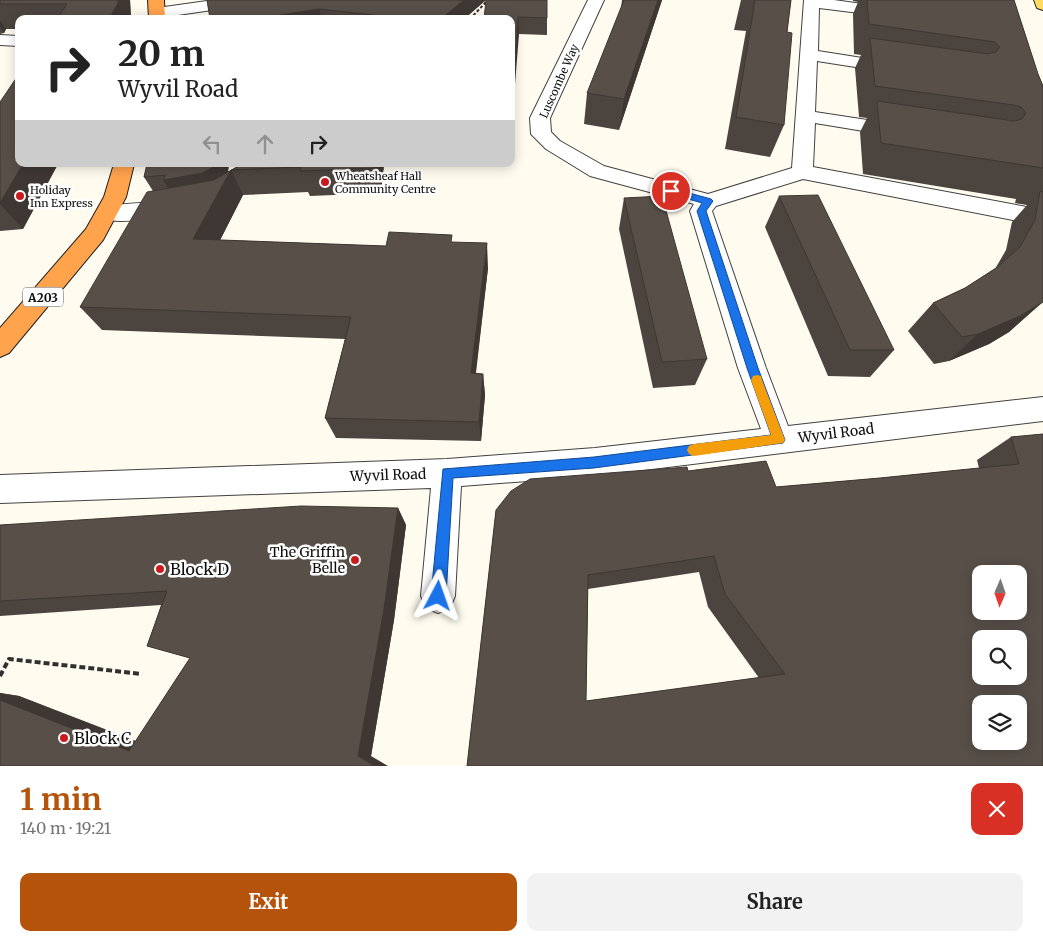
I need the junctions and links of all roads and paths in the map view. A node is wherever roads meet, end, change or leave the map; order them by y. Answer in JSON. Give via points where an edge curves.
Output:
{"nodes":[{"id":1,"x":247,"y":0,"type":"edge"},
{"id":2,"x":488,"y":0,"type":"edge"},
{"id":3,"x":596,"y":0,"type":"edge"},
{"id":4,"x":1042,"y":0,"type":"edge"},
{"id":5,"x":812,"y":1,"type":"edge"},
{"id":6,"x":1043,"y":5,"type":"edge"},
{"id":7,"x":157,"y":11,"type":"edge"},
{"id":8,"x":910,"y":14,"type":"edge"},
{"id":9,"x":474,"y":15,"type":"edge"},
{"id":10,"x":0,"y":40,"type":"edge"},
{"id":11,"x":15,"y":41,"type":"edge"},
{"id":12,"x":809,"y":55,"type":"junction"},
{"id":13,"x":912,"y":70,"type":"edge"},
{"id":14,"x":806,"y":116,"type":"junction"},
{"id":15,"x":922,"y":134,"type":"edge"},
{"id":16,"x":123,"y":167,"type":"edge"},
{"id":17,"x":802,"y":172,"type":"junction"},
{"id":18,"x":708,"y":201,"type":"junction"},
{"id":19,"x":193,"y":203,"type":"edge"},
{"id":20,"x":107,"y":213,"type":"junction"},
{"id":21,"x":1043,"y":218,"type":"edge"},
{"id":22,"x":0,"y":346,"type":"edge"},
{"id":23,"x":1043,"y":409,"type":"edge"},
{"id":24,"x":779,"y":440,"type":"junction"},
{"id":25,"x":447,"y":473,"type":"junction"},
{"id":26,"x":0,"y":489,"type":"edge"},
{"id":27,"x":438,"y":596,"type":"dead end"},
{"id":28,"x":142,"y":674,"type":"dead end"},
{"id":29,"x":0,"y":676,"type":"edge"}],
"edges":[{"from":1,"to":7,"type":"street"},
{"from":2,"to":9,"type":"path"},
{"from":3,"to":18,"type":"street","name":"Luscombe Way","via":[[540,118],[541,134],[553,145],[597,171]]},
{"from":4,"to":6,"type":"main road"},
{"from":5,"to":8,"type":"street"},
{"from":5,"to":12,"type":"street"},
{"from":10,"to":11,"type":"street"},
{"from":12,"to":13,"type":"street"},
{"from":12,"to":14,"type":"street"},
{"from":14,"to":15,"type":"street"},
{"from":14,"to":17,"type":"street"},
{"from":16,"to":20,"type":"highway","number":"A203","via":[[115,198]]},
{"from":17,"to":18,"type":"street"},
{"from":17,"to":21,"type":"street"},
{"from":18,"to":24,"type":"street","via":[[701,211]]},
{"from":19,"to":20,"type":"street","via":[[150,211]]},
{"from":20,"to":22,"type":"highway","number":"A203","via":[[85,248]]},
{"from":23,"to":24,"type":"street","name":"Wyvil Road"},
{"from":24,"to":25,"type":"street","name":"Wyvil Road","via":[[594,462]]},
{"from":25,"to":26,"type":"street","name":"Wyvil Road"},
{"from":25,"to":27,"type":"street"},
{"from":28,"to":29,"type":"path","via":[[9,659]]}]}
